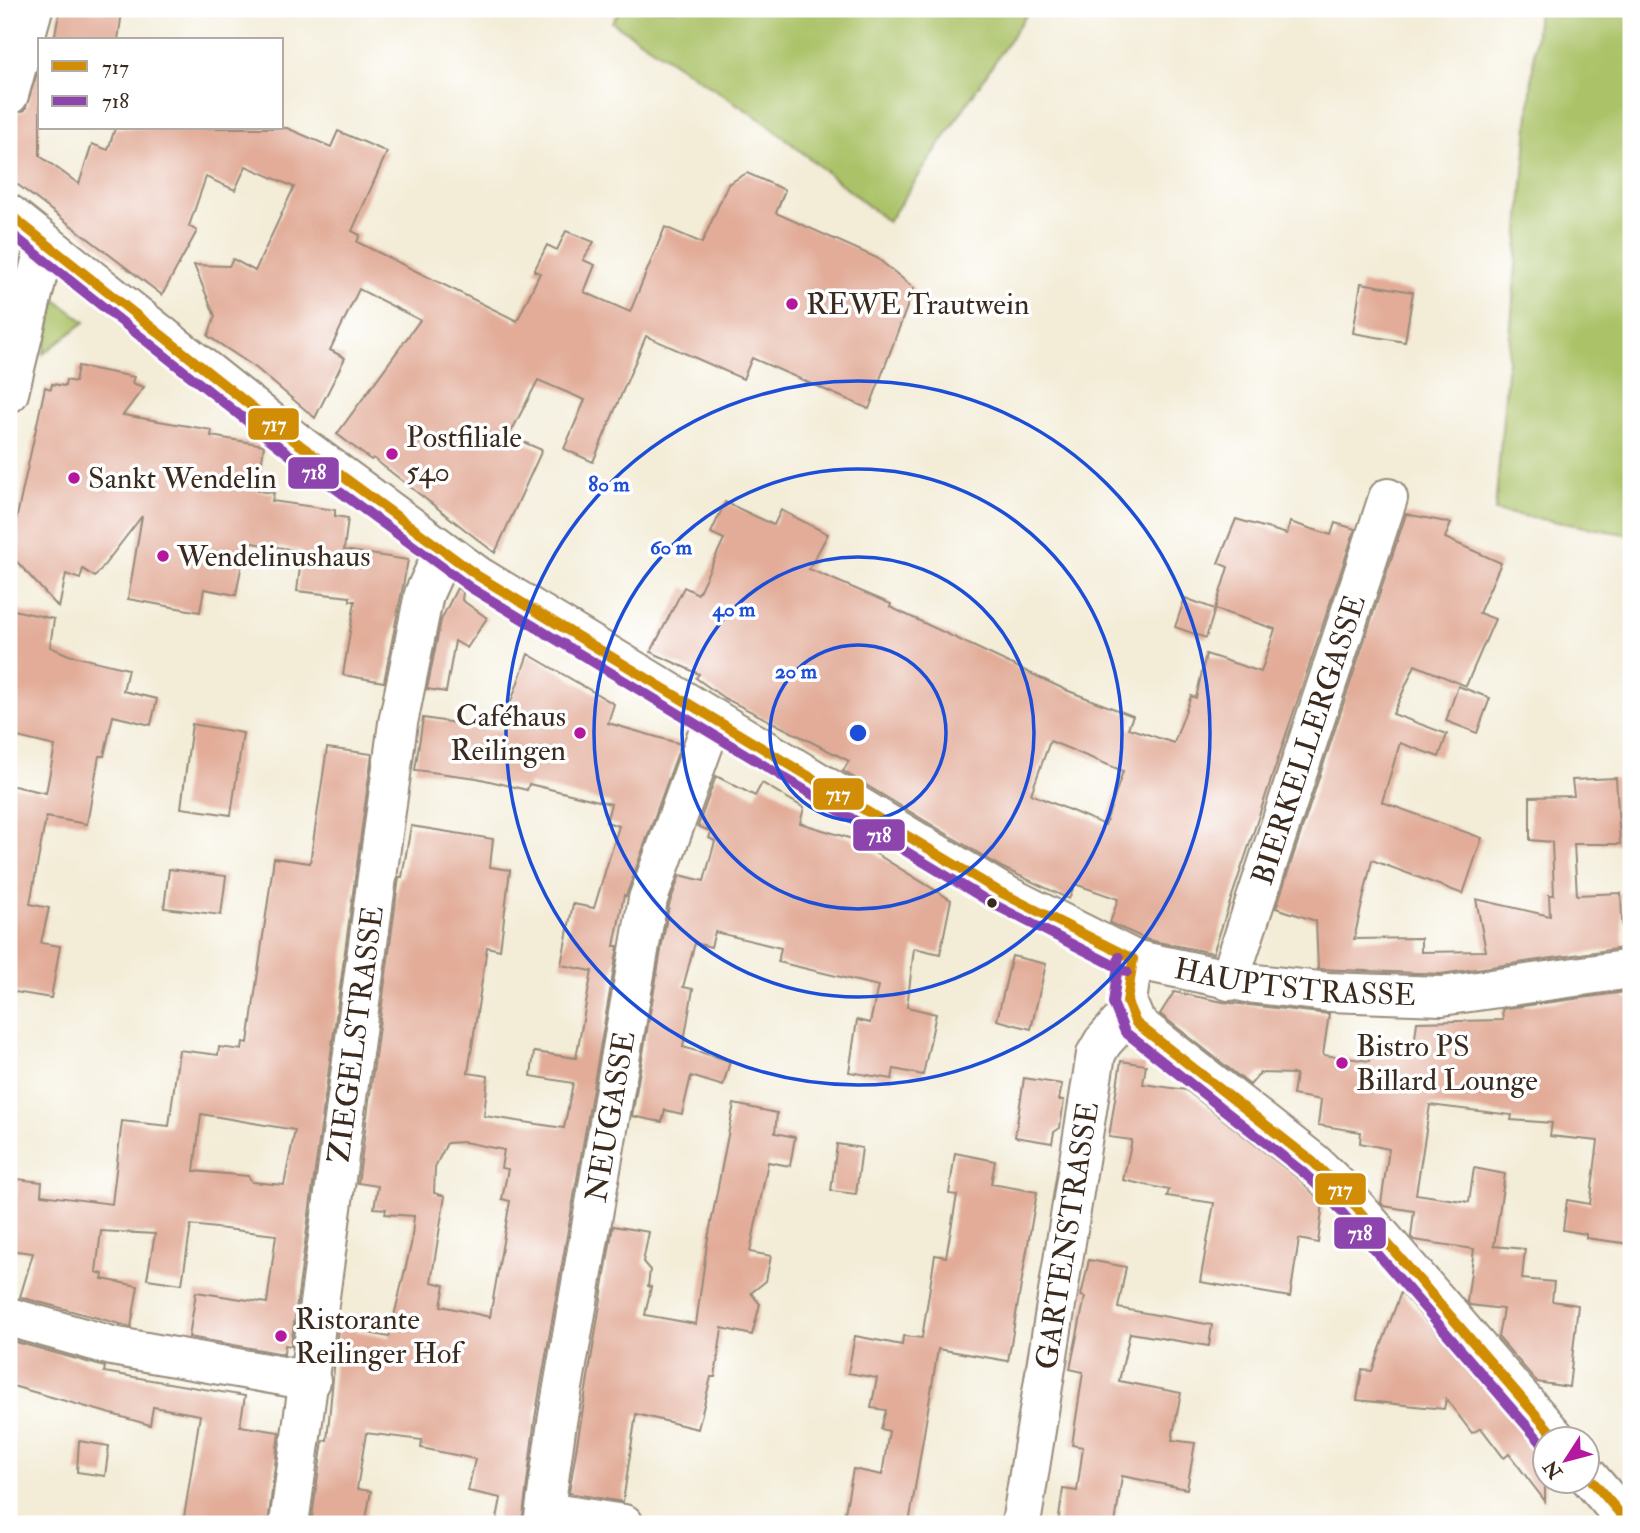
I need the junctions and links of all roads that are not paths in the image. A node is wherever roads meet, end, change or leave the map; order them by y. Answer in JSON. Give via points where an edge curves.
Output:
{"nodes":[{"id":1,"x":33,"y":9,"type":"edge"},
{"id":2,"x":9,"y":95,"type":"edge"},
{"id":3,"x":9,"y":214,"type":"edge"},
{"id":4,"x":45,"y":244,"type":"junction"},
{"id":5,"x":9,"y":393,"type":"edge"},
{"id":6,"x":1388,"y":498,"type":"dead end"},
{"id":7,"x":443,"y":552,"type":"junction"},
{"id":8,"x":713,"y":719,"type":"junction"},
{"id":9,"x":1133,"y":959,"type":"junction"},
{"id":10,"x":1631,"y":969,"type":"edge"},
{"id":11,"x":1229,"y":981,"type":"junction"},
{"id":12,"x":1130,"y":1012,"type":"junction"},
{"id":13,"x":9,"y":1317,"type":"edge"},
{"id":14,"x":310,"y":1381,"type":"junction"},
{"id":15,"x":1544,"y":1424,"type":"edge"},
{"id":16,"x":1602,"y":1493,"type":"edge"},
{"id":17,"x":545,"y":1518,"type":"edge"},
{"id":18,"x":289,"y":1524,"type":"edge"},
{"id":19,"x":624,"y":1524,"type":"edge"},
{"id":20,"x":1021,"y":1524,"type":"edge"},
{"id":21,"x":1629,"y":1524,"type":"edge"}],
"edges":[{"from":1,"to":2,"type":"street"},
{"from":3,"to":4,"type":"street","name":"HAUPTSTRASSE"},
{"from":4,"to":5,"type":"street"},
{"from":4,"to":7,"type":"street","name":"HAUPTSTRASSE"},
{"from":6,"to":11,"type":"street","name":"BIERKELLERGASSE"},
{"from":7,"to":8,"type":"street","name":"HAUPTSTRASSE"},
{"from":7,"to":14,"type":"street","name":"ZIEGELSTRASSE","via":[[424,594],[398,723]]},
{"from":8,"to":9,"type":"street","name":"HAUPTSTRASSE","via":[[1000,892]]},
{"from":8,"to":17,"type":"street","name":"NEUGASSE","via":[[648,899],[557,1422]]},
{"from":9,"to":11,"type":"street","name":"HAUPTSTRASSE"},
{"from":9,"to":12,"type":"street","via":[[1127,984]]},
{"from":10,"to":11,"type":"street","name":"HAUPTSTRASSE","via":[[1442,996],[1328,992]]},
{"from":12,"to":15,"type":"street","via":[[1144,1031],[1336,1184]]},
{"from":12,"to":20,"type":"street","name":"GARTENSTRASSE","via":[[1096,1054]]},
{"from":13,"to":14,"type":"street","via":[[112,1346]]},
{"from":14,"to":18,"type":"street","name":"ZIEGELSTRASSE"},
{"from":16,"to":21,"type":"street"},
{"from":17,"to":19,"type":"street"}]}
